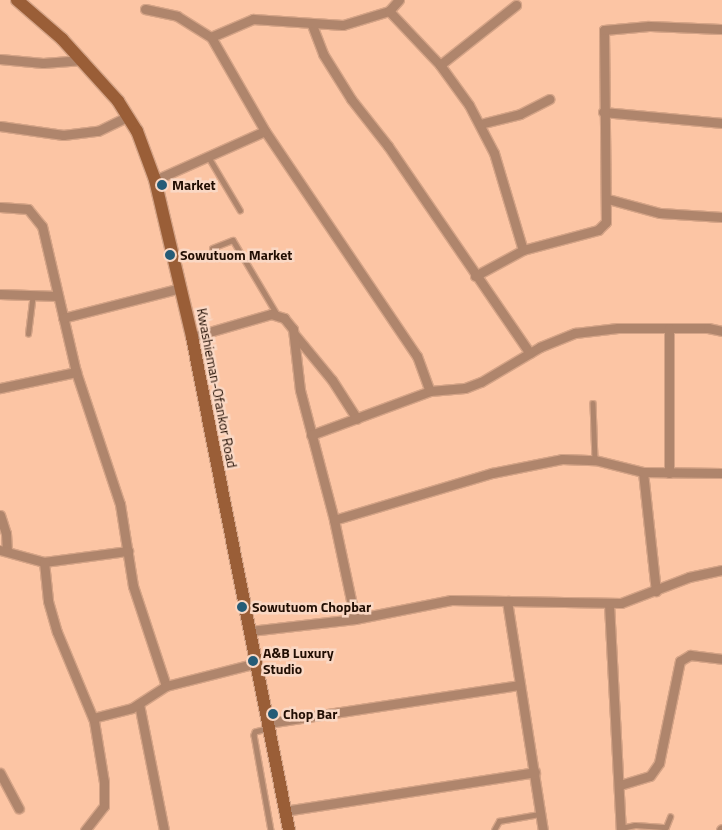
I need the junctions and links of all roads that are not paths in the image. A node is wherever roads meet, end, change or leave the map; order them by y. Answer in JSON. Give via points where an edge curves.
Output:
{"nodes":[{"id":1,"x":16,"y":0,"type":"edge"},
{"id":2,"x":400,"y":0,"type":"edge"},
{"id":3,"x":516,"y":6,"type":"dead end"},
{"id":4,"x":145,"y":9,"type":"dead end"},
{"id":5,"x":389,"y":10,"type":"junction"},
{"id":6,"x":312,"y":25,"type":"junction"},
{"id":7,"x":722,"y":29,"type":"edge"},
{"id":8,"x":211,"y":37,"type":"junction"},
{"id":9,"x":0,"y":59,"type":"edge"},
{"id":10,"x":83,"y":60,"type":"junction"},
{"id":11,"x":440,"y":65,"type":"junction"},
{"id":12,"x":549,"y":99,"type":"dead end"},
{"id":13,"x":603,"y":112,"type":"junction"},
{"id":14,"x":129,"y":116,"type":"junction"},
{"id":15,"x":722,"y":123,"type":"edge"},
{"id":16,"x":480,"y":124,"type":"junction"},
{"id":17,"x":0,"y":126,"type":"edge"},
{"id":18,"x":265,"y":131,"type":"junction"},
{"id":19,"x":208,"y":156,"type":"junction"},
{"id":20,"x":154,"y":180,"type":"junction"},
{"id":21,"x":608,"y":199,"type":"junction"},
{"id":22,"x":0,"y":207,"type":"edge"},
{"id":23,"x":240,"y":210,"type":"dead end"},
{"id":24,"x":722,"y":217,"type":"edge"},
{"id":25,"x":212,"y":248,"type":"dead end"},
{"id":26,"x":523,"y":250,"type":"junction"},
{"id":27,"x":475,"y":276,"type":"junction"},
{"id":28,"x":181,"y":288,"type":"junction"},
{"id":29,"x":0,"y":294,"type":"edge"},
{"id":30,"x":33,"y":295,"type":"junction"},
{"id":31,"x":58,"y":296,"type":"junction"},
{"id":32,"x":278,"y":315,"type":"junction"},
{"id":33,"x":63,"y":318,"type":"junction"},
{"id":34,"x":669,"y":328,"type":"junction"},
{"id":35,"x":722,"y":331,"type":"edge"},
{"id":36,"x":28,"y":334,"type":"dead end"},
{"id":37,"x":295,"y":336,"type":"junction"},
{"id":38,"x":192,"y":337,"type":"junction"},
{"id":39,"x":530,"y":353,"type":"junction"},
{"id":40,"x":76,"y":372,"type":"junction"},
{"id":41,"x":0,"y":388,"type":"edge"},
{"id":42,"x":430,"y":391,"type":"junction"},
{"id":43,"x":593,"y":403,"type":"dead end"},
{"id":44,"x":357,"y":419,"type":"junction"},
{"id":45,"x":311,"y":435,"type":"junction"},
{"id":46,"x":595,"y":460,"type":"junction"},
{"id":47,"x":643,"y":472,"type":"junction"},
{"id":48,"x":669,"y":473,"type":"junction"},
{"id":49,"x":722,"y":473,"type":"edge"},
{"id":50,"x":0,"y":514,"type":"edge"},
{"id":51,"x":334,"y":520,"type":"junction"},
{"id":52,"x":3,"y":551,"type":"edge"},
{"id":53,"x":128,"y":551,"type":"junction"},
{"id":54,"x":44,"y":562,"type":"junction"},
{"id":55,"x":722,"y":570,"type":"edge"},
{"id":56,"x":656,"y":591,"type":"junction"},
{"id":57,"x":507,"y":601,"type":"junction"},
{"id":58,"x":608,"y":604,"type":"junction"},
{"id":59,"x":355,"y":619,"type":"junction"},
{"id":60,"x":250,"y":631,"type":"junction"},
{"id":61,"x":722,"y":659,"type":"edge"},
{"id":62,"x":256,"y":663,"type":"junction"},
{"id":63,"x":520,"y":685,"type":"junction"},
{"id":64,"x":166,"y":686,"type":"junction"},
{"id":65,"x":139,"y":704,"type":"junction"},
{"id":66,"x":92,"y":718,"type":"junction"},
{"id":67,"x":268,"y":726,"type":"junction"},
{"id":68,"x":535,"y":772,"type":"junction"},
{"id":69,"x":0,"y":773,"type":"edge"},
{"id":70,"x":620,"y":785,"type":"junction"},
{"id":71,"x":20,"y":808,"type":"dead end"},
{"id":72,"x":284,"y":811,"type":"junction"},
{"id":73,"x":541,"y":814,"type":"junction"},
{"id":74,"x":670,"y":817,"type":"dead end"},
{"id":75,"x":621,"y":829,"type":"edge"},
{"id":76,"x":85,"y":830,"type":"edge"},
{"id":77,"x":164,"y":830,"type":"edge"},
{"id":78,"x":271,"y":830,"type":"edge"},
{"id":79,"x":289,"y":830,"type":"edge"},
{"id":80,"x":494,"y":830,"type":"edge"},
{"id":81,"x":543,"y":830,"type":"edge"}],
"edges":[{"from":1,"to":10,"type":"main road","name":"Kwashieman-Ofankor Road"},
{"from":2,"to":5,"type":"street"},
{"from":3,"to":11,"type":"street"},
{"from":4,"to":8,"type":"street","via":[[176,16]]},
{"from":5,"to":6,"type":"street","via":[[343,25]]},
{"from":5,"to":11,"type":"street"},
{"from":6,"to":8,"type":"street","via":[[291,20],[252,19]]},
{"from":6,"to":27,"type":"street","via":[[334,73],[388,146]]},
{"from":7,"to":13,"type":"street","via":[[649,26],[604,30]]},
{"from":8,"to":18,"type":"street"},
{"from":9,"to":10,"type":"street"},
{"from":10,"to":14,"type":"main road","name":"Kwashieman-Ofankor Road"},
{"from":11,"to":16,"type":"street"},
{"from":12,"to":16,"type":"street","via":[[520,114]]},
{"from":13,"to":15,"type":"street"},
{"from":13,"to":21,"type":"street"},
{"from":14,"to":17,"type":"street","via":[[98,131],[70,134]]},
{"from":14,"to":20,"type":"main road","name":"Kwashieman-Ofankor Road"},
{"from":16,"to":26,"type":"street","via":[[503,178]]},
{"from":18,"to":19,"type":"street"},
{"from":18,"to":42,"type":"street","via":[[417,356]]},
{"from":19,"to":20,"type":"street"},
{"from":19,"to":23,"type":"lane"},
{"from":20,"to":28,"type":"main road","name":"Kwashieman-Ofankor Road"},
{"from":21,"to":24,"type":"street","via":[[660,213]]},
{"from":21,"to":26,"type":"street","via":[[608,216],[602,228]]},
{"from":22,"to":31,"type":"street","via":[[28,209],[39,219]]},
{"from":25,"to":32,"type":"lane","via":[[233,240]]},
{"from":26,"to":27,"type":"street"},
{"from":27,"to":39,"type":"street"},
{"from":28,"to":33,"type":"street"},
{"from":28,"to":38,"type":"main road","name":"Kwashieman-Ofankor Road"},
{"from":29,"to":30,"type":"street"},
{"from":30,"to":31,"type":"street"},
{"from":30,"to":36,"type":"lane"},
{"from":31,"to":33,"type":"street"},
{"from":32,"to":37,"type":"street","via":[[288,322]]},
{"from":32,"to":38,"type":"street","via":[[264,315]]},
{"from":33,"to":40,"type":"street"},
{"from":34,"to":35,"type":"street"},
{"from":34,"to":39,"type":"street","via":[[575,333]]},
{"from":34,"to":48,"type":"street"},
{"from":37,"to":44,"type":"street","via":[[332,380]]},
{"from":37,"to":45,"type":"street","via":[[300,390]]},
{"from":38,"to":60,"type":"main road","name":"Kwashieman-Ofankor Road"},
{"from":39,"to":42,"type":"street","via":[[481,382],[465,388]]},
{"from":40,"to":41,"type":"street"},
{"from":40,"to":53,"type":"street","via":[[120,504]]},
{"from":42,"to":44,"type":"street"},
{"from":43,"to":46,"type":"lane"},
{"from":44,"to":45,"type":"street"},
{"from":45,"to":51,"type":"street"},
{"from":46,"to":47,"type":"street"},
{"from":46,"to":51,"type":"street","via":[[562,459],[501,471]]},
{"from":47,"to":48,"type":"street"},
{"from":47,"to":56,"type":"street"},
{"from":48,"to":49,"type":"street"},
{"from":50,"to":52,"type":"street","via":[[6,533]]},
{"from":51,"to":59,"type":"street"},
{"from":52,"to":54,"type":"street"},
{"from":53,"to":54,"type":"street"},
{"from":53,"to":64,"type":"street","via":[[133,586]]},
{"from":54,"to":66,"type":"street","via":[[48,601],[57,632]]},
{"from":55,"to":56,"type":"street","via":[[689,577]]},
{"from":56,"to":58,"type":"street"},
{"from":57,"to":58,"type":"street"},
{"from":57,"to":59,"type":"street","via":[[451,600]]},
{"from":57,"to":63,"type":"street"},
{"from":58,"to":70,"type":"street"},
{"from":59,"to":60,"type":"street"},
{"from":60,"to":62,"type":"main road","name":"Kwashieman-Ofankor Road"},
{"from":61,"to":70,"type":"street","via":[[690,655],[680,662],[659,763],[650,776]]},
{"from":62,"to":64,"type":"street"},
{"from":62,"to":67,"type":"main road","name":"Kwashieman-Ofankor Road"},
{"from":63,"to":67,"type":"street"},
{"from":63,"to":68,"type":"street"},
{"from":64,"to":65,"type":"street"},
{"from":65,"to":66,"type":"street"},
{"from":65,"to":77,"type":"street"},
{"from":66,"to":76,"type":"street","via":[[105,798],[101,811],[90,820]]},
{"from":67,"to":72,"type":"main road","name":"Kwashieman-Ofankor Road"},
{"from":67,"to":78,"type":"lane","via":[[254,735]]},
{"from":68,"to":72,"type":"street"},
{"from":68,"to":73,"type":"street"},
{"from":69,"to":71,"type":"street"},
{"from":70,"to":75,"type":"street"},
{"from":72,"to":79,"type":"main road","name":"Kwashieman-Ofankor Road"},
{"from":73,"to":80,"type":"lane","via":[[499,821]]},
{"from":73,"to":81,"type":"street"},
{"from":74,"to":75,"type":"lane","via":[[666,827],[635,825]]}]}
